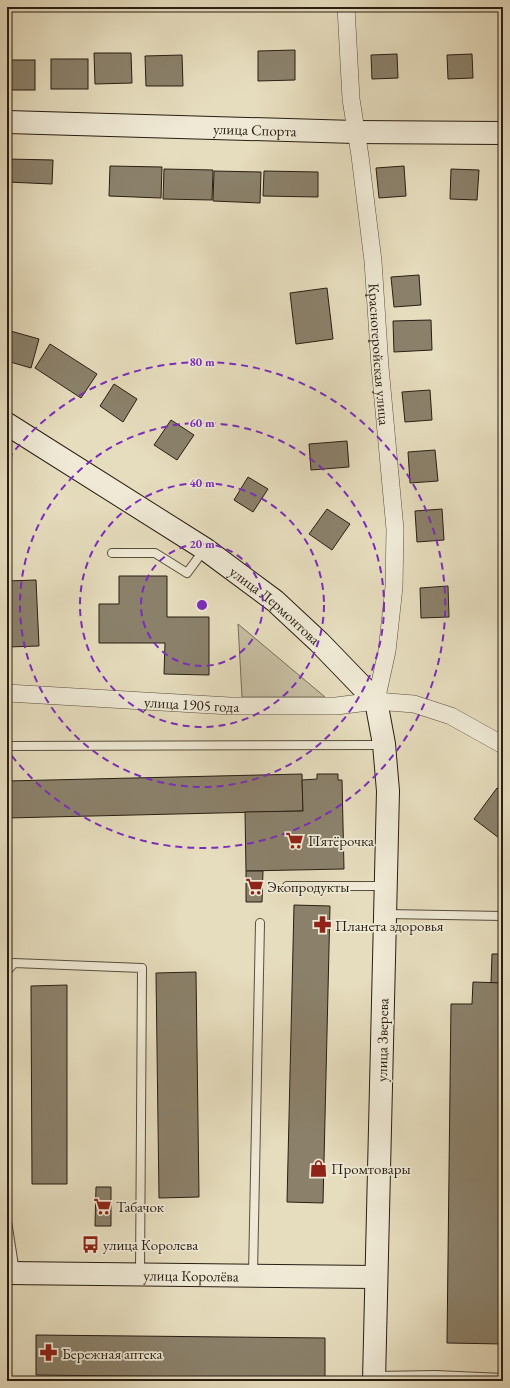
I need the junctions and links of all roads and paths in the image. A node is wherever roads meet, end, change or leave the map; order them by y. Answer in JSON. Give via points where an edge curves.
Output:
{"nodes":[{"id":1,"x":346,"y":7,"type":"edge"},
{"id":2,"x":7,"y":122,"type":"edge"},
{"id":3,"x":355,"y":132,"type":"junction"},
{"id":4,"x":503,"y":133,"type":"edge"},
{"id":5,"x":7,"y":424,"type":"edge"},
{"id":6,"x":205,"y":549,"type":"junction"},
{"id":7,"x":112,"y":553,"type":"dead end"},
{"id":8,"x":7,"y":694,"type":"edge"},
{"id":9,"x":376,"y":700,"type":"junction"},
{"id":10,"x":384,"y":744,"type":"junction"},
{"id":11,"x":503,"y":745,"type":"edge"},
{"id":12,"x":7,"y":746,"type":"edge"},
{"id":13,"x":287,"y":886,"type":"dead end"},
{"id":14,"x":386,"y":886,"type":"junction"},
{"id":15,"x":386,"y":914,"type":"junction"},
{"id":16,"x":503,"y":916,"type":"edge"},
{"id":17,"x":260,"y":923,"type":"dead end"},
{"id":18,"x":7,"y":971,"type":"edge"},
{"id":19,"x":7,"y":1222,"type":"edge"},
{"id":20,"x":11,"y":1273,"type":"edge"},
{"id":21,"x":140,"y":1275,"type":"junction"},
{"id":22,"x":253,"y":1275,"type":"junction"},
{"id":23,"x":375,"y":1277,"type":"junction"},
{"id":24,"x":374,"y":1378,"type":"edge"},
{"id":25,"x":503,"y":1378,"type":"edge"}],
"edges":[{"from":1,"to":3,"type":"street","name":"Красногеройская улица"},
{"from":2,"to":3,"type":"main road","name":"улица Спорта"},
{"from":3,"to":4,"type":"main road","name":"улица Спорта"},
{"from":3,"to":9,"type":"street","name":"Красногеройская улица","via":[[373,261],[394,529],[391,616],[387,651]]},
{"from":5,"to":6,"type":"main road","name":"улица Лермонтова"},
{"from":6,"to":7,"type":"lane","via":[[187,573],[155,553]]},
{"from":6,"to":9,"type":"main road","name":"улица Лермонтова","via":[[275,601]]},
{"from":8,"to":9,"type":"street","name":"улица 1905 года","via":[[230,706],[336,706]]},
{"from":9,"to":10,"type":"main road","name":"улица Зверева"},
{"from":9,"to":11,"type":"street","via":[[414,704],[451,716]]},
{"from":10,"to":12,"type":"lane"},
{"from":10,"to":14,"type":"main road","name":"улица Зверева","via":[[388,791]]},
{"from":13,"to":14,"type":"lane"},
{"from":14,"to":15,"type":"main road","name":"улица Зверева"},
{"from":15,"to":16,"type":"lane"},
{"from":15,"to":23,"type":"main road","name":"улица Зверева"},
{"from":17,"to":22,"type":"lane"},
{"from":18,"to":21,"type":"lane","via":[[14,963],[142,968]]},
{"from":19,"to":20,"type":"lane"},
{"from":20,"to":21,"type":"main road","name":"улица Королёва"},
{"from":21,"to":22,"type":"main road","name":"улица Королёва"},
{"from":22,"to":23,"type":"main road","name":"улица Королёва"},
{"from":23,"to":24,"type":"main road","name":"улица Зверева"},
{"from":24,"to":25,"type":"lane"}]}
